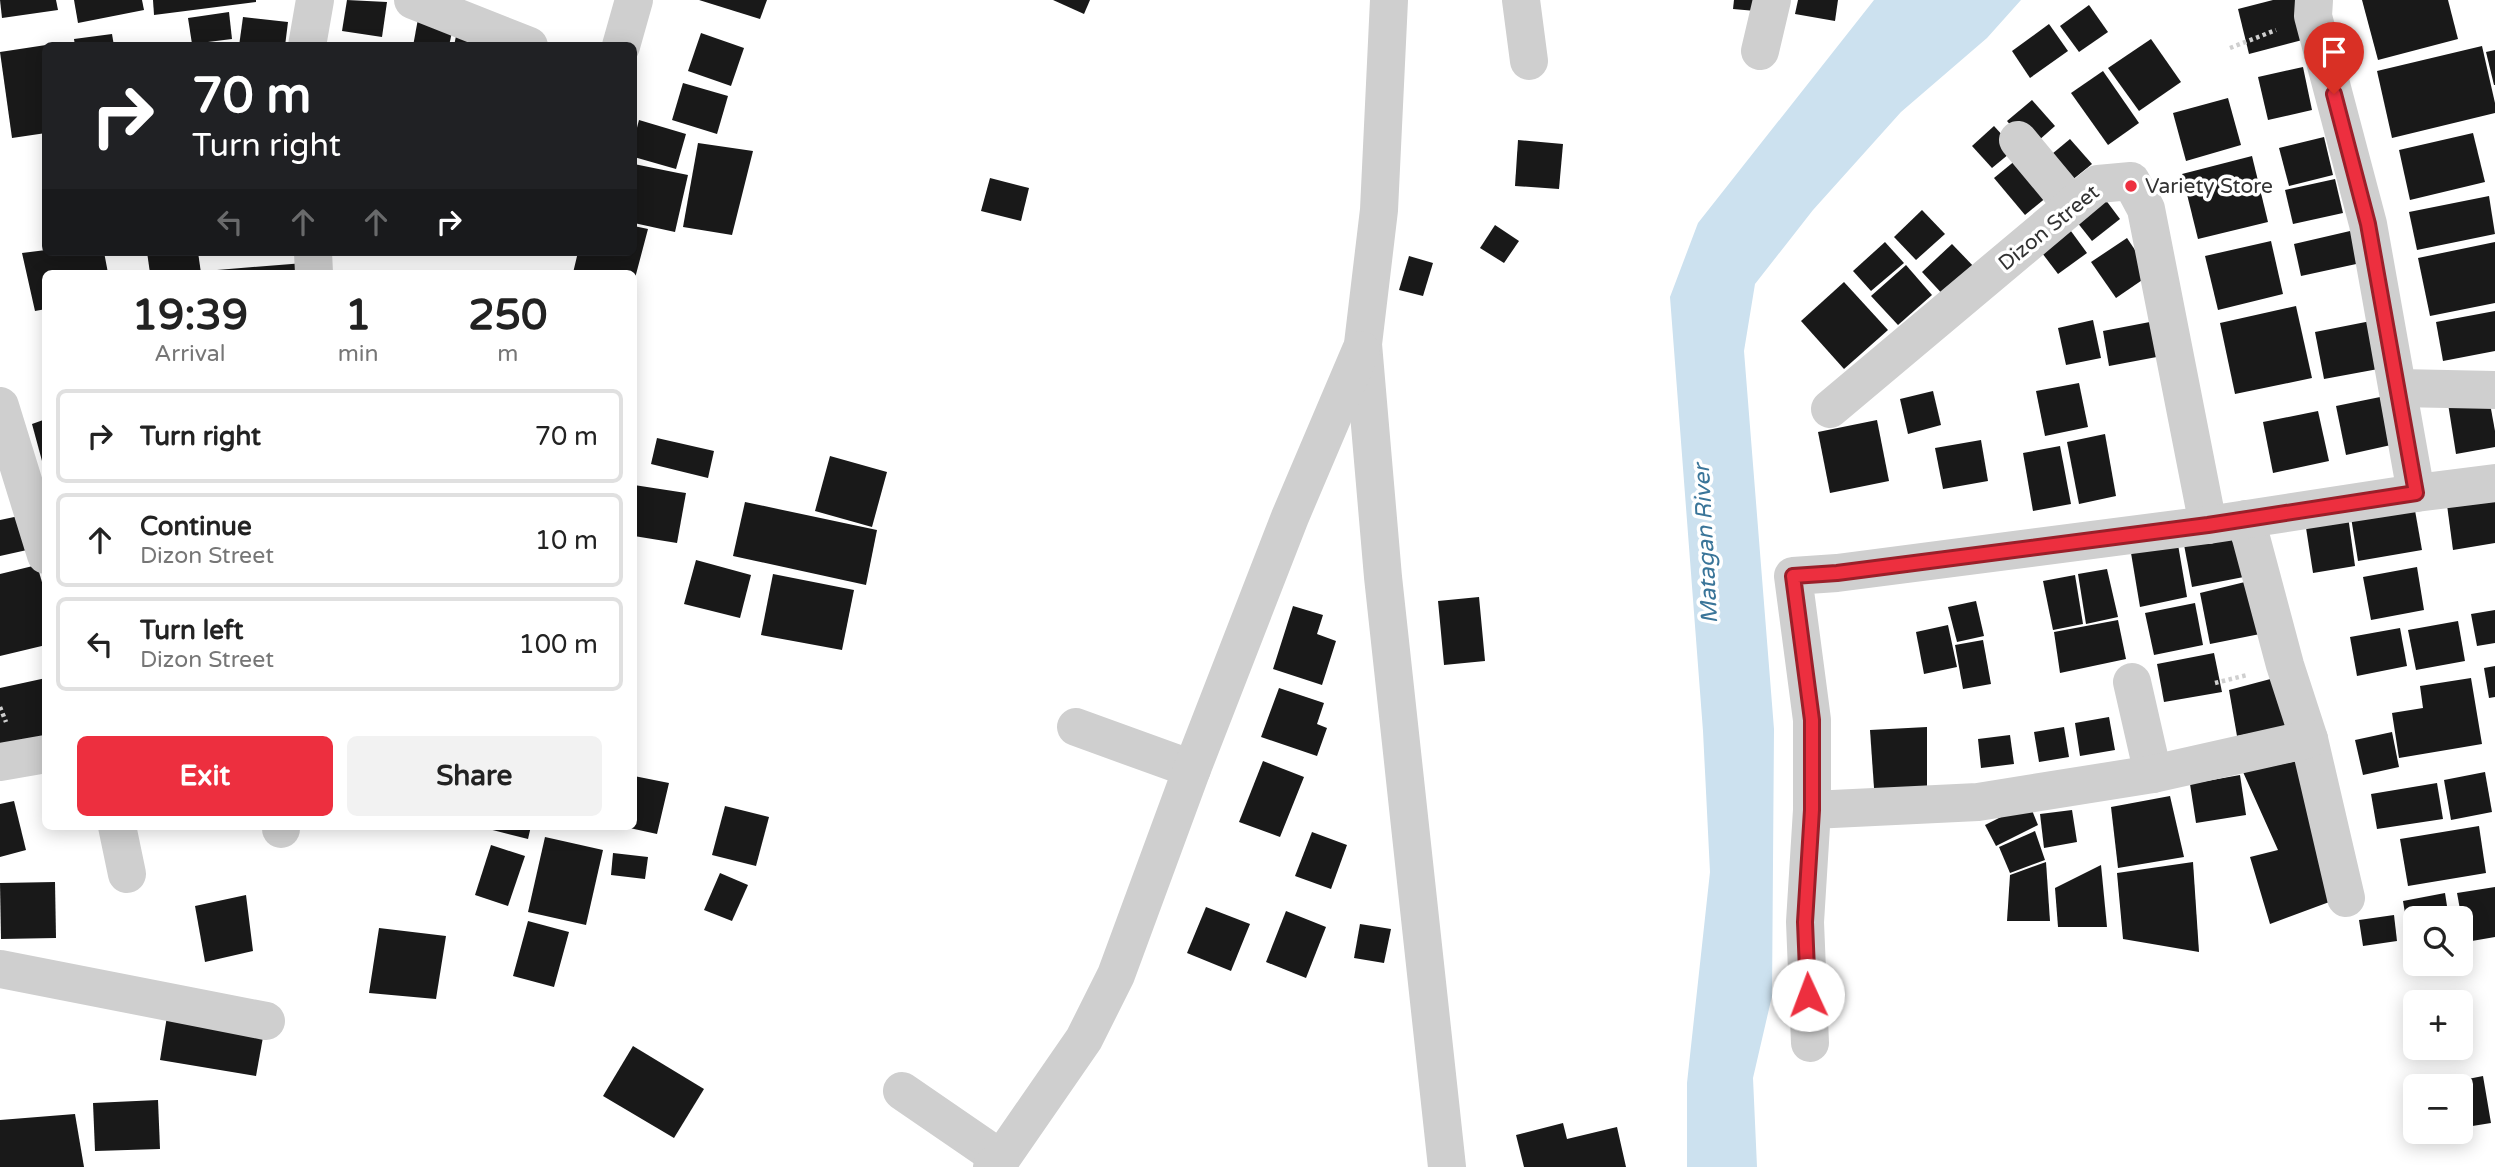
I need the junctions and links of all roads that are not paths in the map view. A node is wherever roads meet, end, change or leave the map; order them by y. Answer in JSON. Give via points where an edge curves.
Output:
{"nodes":[{"id":1,"x":315,"y":0,"type":"edge"},
{"id":2,"x":413,"y":0,"type":"edge"},
{"id":3,"x":634,"y":0,"type":"edge"},
{"id":4,"x":1389,"y":0,"type":"edge"},
{"id":5,"x":1521,"y":0,"type":"edge"},
{"id":6,"x":1772,"y":0,"type":"edge"},
{"id":7,"x":2314,"y":8,"type":"edge"},
{"id":8,"x":308,"y":42,"type":"edge"},
{"id":9,"x":519,"y":42,"type":"edge"},
{"id":10,"x":622,"y":42,"type":"edge"},
{"id":11,"x":1760,"y":51,"type":"dead end"},
{"id":12,"x":1529,"y":61,"type":"dead end"},
{"id":13,"x":2018,"y":140,"type":"dead end"},
{"id":14,"x":2072,"y":205,"type":"junction"},
{"id":15,"x":1363,"y":344,"type":"junction"},
{"id":16,"x":2399,"y":388,"type":"junction"},
{"id":17,"x":2495,"y":390,"type":"edge"},
{"id":18,"x":0,"y":406,"type":"edge"},
{"id":19,"x":1830,"y":408,"type":"dead end"},
{"id":20,"x":2495,"y":483,"type":"edge"},
{"id":21,"x":2416,"y":493,"type":"junction"},
{"id":22,"x":2246,"y":519,"type":"junction"},
{"id":23,"x":2208,"y":525,"type":"junction"},
{"id":24,"x":42,"y":542,"type":"edge"},
{"id":25,"x":2132,"y":682,"type":"dead end"},
{"id":26,"x":1076,"y":727,"type":"dead end"},
{"id":27,"x":2309,"y":739,"type":"junction"},
{"id":28,"x":42,"y":755,"type":"edge"},
{"id":29,"x":0,"y":762,"type":"edge"},
{"id":30,"x":1192,"y":769,"type":"junction"},
{"id":31,"x":2153,"y":774,"type":"junction"},
{"id":32,"x":1812,"y":810,"type":"junction"},
{"id":33,"x":118,"y":830,"type":"edge"},
{"id":34,"x":127,"y":874,"type":"dead end"},
{"id":35,"x":2346,"y":898,"type":"dead end"},
{"id":36,"x":0,"y":969,"type":"edge"},
{"id":37,"x":266,"y":1021,"type":"dead end"},
{"id":38,"x":1810,"y":1043,"type":"dead end"},
{"id":39,"x":902,"y":1091,"type":"dead end"},
{"id":40,"x":997,"y":1163,"type":"edge"},
{"id":41,"x":1447,"y":1167,"type":"edge"}],
"edges":[{"from":1,"to":8,"type":"street"},
{"from":2,"to":9,"type":"street"},
{"from":3,"to":10,"type":"street"},
{"from":4,"to":15,"type":"street","via":[[1379,210]]},
{"from":5,"to":12,"type":"street"},
{"from":6,"to":11,"type":"street"},
{"from":7,"to":16,"type":"street","via":[[2368,224]]},
{"from":13,"to":14,"type":"street"},
{"from":14,"to":19,"type":"street","name":"Dizon Street"},
{"from":14,"to":23,"type":"street","name":"Dizon Street","via":[[2098,184],[2131,181],[2146,209]]},
{"from":15,"to":30,"type":"street"},
{"from":15,"to":41,"type":"street","via":[[1383,577]]},
{"from":16,"to":17,"type":"street"},
{"from":16,"to":21,"type":"street"},
{"from":18,"to":24,"type":"street"},
{"from":20,"to":21,"type":"street"},
{"from":21,"to":22,"type":"street"},
{"from":22,"to":23,"type":"street"},
{"from":22,"to":27,"type":"street"},
{"from":23,"to":32,"type":"street","via":[[1793,576],[1812,720]]},
{"from":25,"to":31,"type":"street"},
{"from":26,"to":30,"type":"street"},
{"from":27,"to":31,"type":"street"},
{"from":27,"to":35,"type":"street"},
{"from":28,"to":29,"type":"street"},
{"from":30,"to":40,"type":"street","via":[[1116,975],[1084,1039]]},
{"from":31,"to":32,"type":"street","via":[[1978,802]]},
{"from":32,"to":38,"type":"street","via":[[1805,922]]},
{"from":33,"to":34,"type":"street"},
{"from":36,"to":37,"type":"street"},
{"from":39,"to":40,"type":"street"}]}
